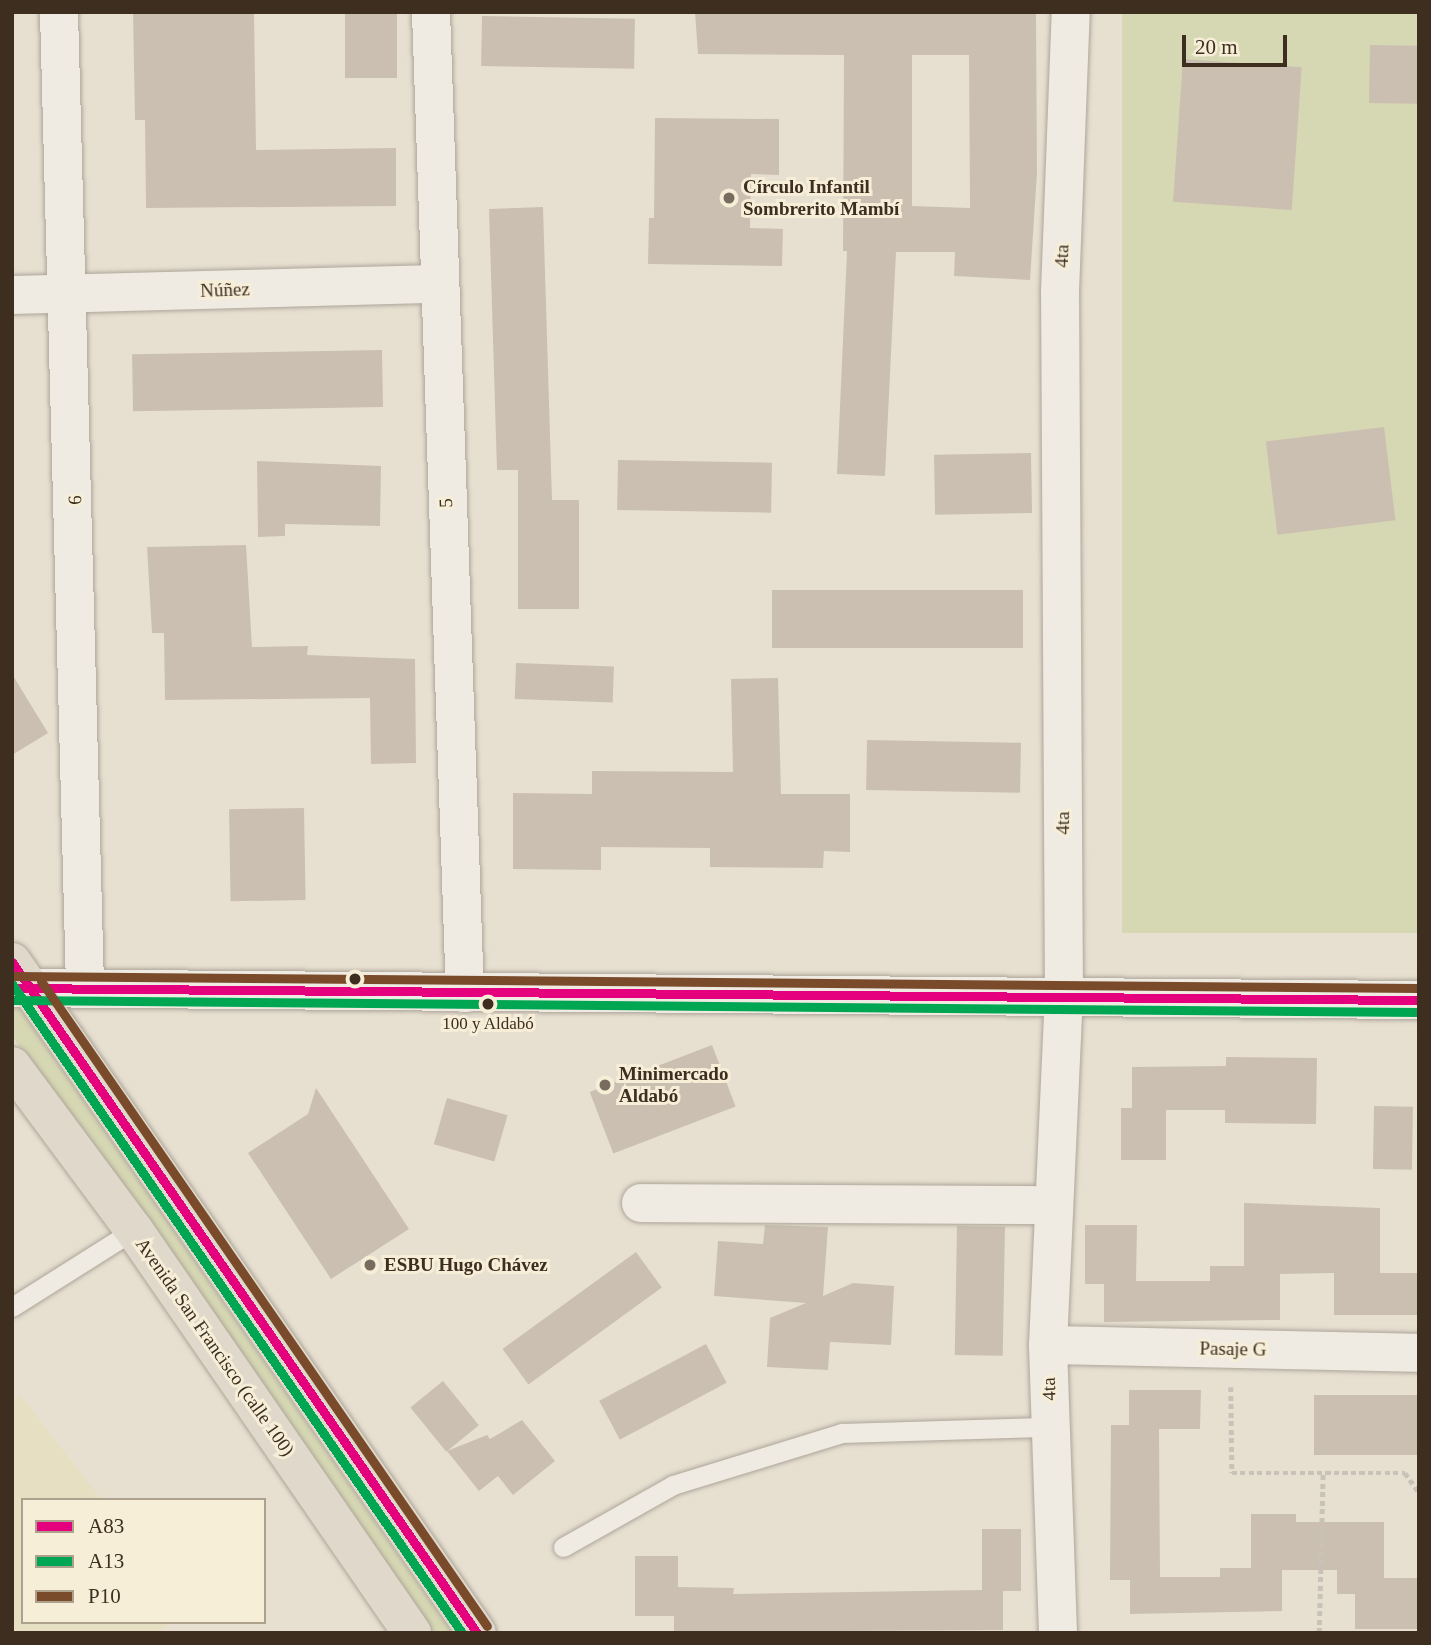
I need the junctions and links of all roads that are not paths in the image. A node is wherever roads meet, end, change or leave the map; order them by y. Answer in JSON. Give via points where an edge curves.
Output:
{"nodes":[{"id":1,"x":59,"y":12,"type":"edge"},
{"id":2,"x":431,"y":12,"type":"edge"},
{"id":3,"x":1071,"y":12,"type":"edge"},
{"id":4,"x":437,"y":284,"type":"junction"},
{"id":5,"x":12,"y":295,"type":"edge"},
{"id":6,"x":70,"y":295,"type":"junction"},
{"id":7,"x":18,"y":979,"type":"edge"},
{"id":8,"x":85,"y":988,"type":"junction"},
{"id":9,"x":465,"y":993,"type":"junction"},
{"id":10,"x":1064,"y":999,"type":"junction"},
{"id":11,"x":1419,"y":1000,"type":"edge"},
{"id":12,"x":12,"y":1066,"type":"edge"},
{"id":13,"x":641,"y":1203,"type":"dead end"},
{"id":14,"x":1051,"y":1205,"type":"junction"},
{"id":15,"x":134,"y":1230,"type":"junction"},
{"id":16,"x":12,"y":1307,"type":"edge"},
{"id":17,"x":1048,"y":1345,"type":"junction"},
{"id":18,"x":1419,"y":1353,"type":"edge"},
{"id":19,"x":1050,"y":1427,"type":"junction"},
{"id":20,"x":563,"y":1547,"type":"dead end"},
{"id":21,"x":412,"y":1633,"type":"edge"},
{"id":22,"x":477,"y":1633,"type":"edge"},
{"id":23,"x":1058,"y":1633,"type":"edge"}],
"edges":[{"from":1,"to":6,"type":"street","name":"6"},
{"from":2,"to":4,"type":"street","name":"5"},
{"from":3,"to":10,"type":"street","name":"4ta","via":[[1060,292]]},
{"from":4,"to":6,"type":"street","name":"Núñez"},
{"from":4,"to":9,"type":"street","name":"5"},
{"from":5,"to":6,"type":"street","name":"Núñez"},
{"from":6,"to":8,"type":"street","name":"6"},
{"from":7,"to":8,"type":"street"},
{"from":7,"to":22,"type":"highway"},
{"from":8,"to":9,"type":"street"},
{"from":9,"to":10,"type":"street"},
{"from":10,"to":11,"type":"street"},
{"from":10,"to":14,"type":"street","name":"4ta"},
{"from":12,"to":15,"type":"highway","name":"Avenida San Francisco (calle 100)"},
{"from":13,"to":14,"type":"street"},
{"from":14,"to":17,"type":"street","name":"4ta"},
{"from":15,"to":16,"type":"lane"},
{"from":15,"to":21,"type":"highway","name":"Avenida San Francisco (calle 100)"},
{"from":17,"to":18,"type":"street","name":"Pasaje G"},
{"from":17,"to":19,"type":"street","name":"4ta"},
{"from":19,"to":20,"type":"lane","via":[[842,1433],[673,1485]]},
{"from":19,"to":23,"type":"street","name":"4ta"}]}
